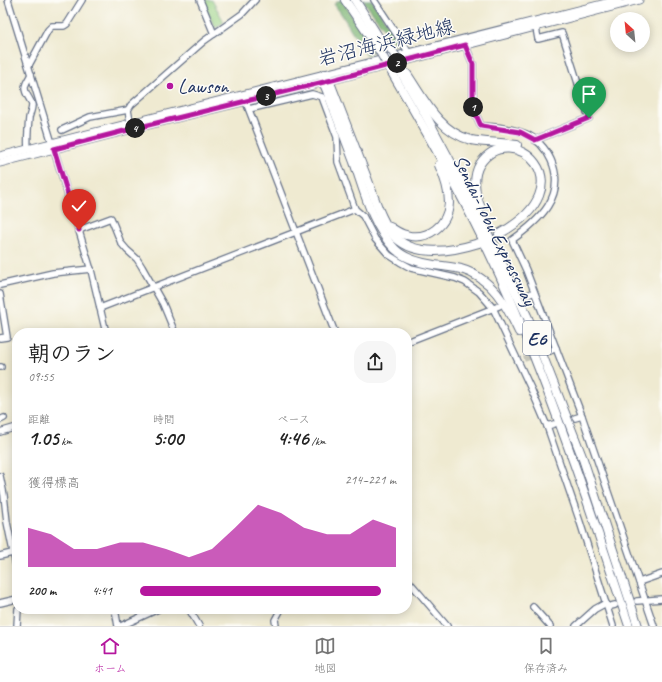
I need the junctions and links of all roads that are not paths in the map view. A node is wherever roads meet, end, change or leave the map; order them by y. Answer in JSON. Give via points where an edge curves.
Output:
{"nodes":[{"id":1,"x":8,"y":0,"type":"edge"},
{"id":2,"x":82,"y":0,"type":"edge"},
{"id":3,"x":200,"y":0,"type":"edge"},
{"id":4,"x":255,"y":0,"type":"edge"},
{"id":5,"x":345,"y":0,"type":"edge"},
{"id":6,"x":355,"y":0,"type":"edge"},
{"id":7,"x":374,"y":0,"type":"edge"},
{"id":8,"x":618,"y":0,"type":"edge"},
{"id":9,"x":639,"y":0,"type":"edge"},
{"id":10,"x":536,"y":28,"type":"junction"},
{"id":11,"x":214,"y":34,"type":"junction"},
{"id":12,"x":464,"y":42,"type":"junction"},
{"id":13,"x":385,"y":49,"type":"junction"},
{"id":14,"x":409,"y":53,"type":"junction"},
{"id":15,"x":29,"y":65,"type":"junction"},
{"id":16,"x":398,"y":70,"type":"junction"},
{"id":17,"x":31,"y":74,"type":"junction"},
{"id":18,"x":325,"y":79,"type":"junction"},
{"id":19,"x":246,"y":102,"type":"junction"},
{"id":20,"x":128,"y":110,"type":"junction"},
{"id":21,"x":131,"y":126,"type":"junction"},
{"id":22,"x":62,"y":130,"type":"dead end"},
{"id":23,"x":535,"y":140,"type":"junction"},
{"id":24,"x":53,"y":146,"type":"junction"},
{"id":25,"x":28,"y":149,"type":"junction"},
{"id":26,"x":0,"y":156,"type":"edge"},
{"id":27,"x":0,"y":163,"type":"edge"},
{"id":28,"x":355,"y":210,"type":"junction"},
{"id":29,"x":387,"y":226,"type":"junction"},
{"id":30,"x":79,"y":230,"type":"junction"},
{"id":31,"x":297,"y":231,"type":"junction"},
{"id":32,"x":389,"y":240,"type":"junction"},
{"id":33,"x":91,"y":269,"type":"junction"},
{"id":34,"x":0,"y":285,"type":"edge"},
{"id":35,"x":153,"y":288,"type":"junction"},
{"id":36,"x":534,"y":292,"type":"junction"},
{"id":37,"x":0,"y":294,"type":"edge"},
{"id":38,"x":528,"y":295,"type":"dead end"},
{"id":39,"x":496,"y":307,"type":"junction"},
{"id":40,"x":100,"y":308,"type":"junction"},
{"id":41,"x":105,"y":328,"type":"edge"},
{"id":42,"x":174,"y":328,"type":"edge"},
{"id":43,"x":333,"y":328,"type":"edge"},
{"id":44,"x":0,"y":338,"type":"edge"},
{"id":45,"x":412,"y":340,"type":"edge"},
{"id":46,"x":556,"y":348,"type":"junction"},
{"id":47,"x":550,"y":350,"type":"tunnel mouth"},
{"id":48,"x":524,"y":359,"type":"tunnel mouth"},
{"id":49,"x":545,"y":359,"type":"junction"},
{"id":50,"x":518,"y":361,"type":"junction"},
{"id":51,"x":582,"y":416,"type":"junction"},
{"id":52,"x":575,"y":418,"type":"dead end"},
{"id":53,"x":558,"y":425,"type":"junction"},
{"id":54,"x":547,"y":426,"type":"junction"},
{"id":55,"x":12,"y":428,"type":"edge"},
{"id":56,"x":0,"y":432,"type":"edge"},
{"id":57,"x":0,"y":476,"type":"edge"},
{"id":58,"x":6,"y":522,"type":"junction"},
{"id":59,"x":0,"y":523,"type":"edge"},
{"id":60,"x":12,"y":553,"type":"joint"},
{"id":61,"x":0,"y":556,"type":"edge"},
{"id":62,"x":662,"y":574,"type":"edge"},
{"id":63,"x":639,"y":582,"type":"junction"},
{"id":64,"x":412,"y":585,"type":"edge"},
{"id":65,"x":662,"y":599,"type":"edge"},
{"id":66,"x":12,"y":600,"type":"edge"},
{"id":67,"x":645,"y":600,"type":"junction"},
{"id":68,"x":637,"y":601,"type":"dead end"},
{"id":69,"x":0,"y":603,"type":"edge"},
{"id":70,"x":606,"y":605,"type":"junction"},
{"id":71,"x":615,"y":605,"type":"dead end"},
{"id":72,"x":533,"y":607,"type":"dead end"},
{"id":73,"x":18,"y":614,"type":"edge"},
{"id":74,"x":116,"y":614,"type":"edge"},
{"id":75,"x":147,"y":614,"type":"edge"},
{"id":76,"x":192,"y":614,"type":"edge"},
{"id":77,"x":278,"y":614,"type":"edge"},
{"id":78,"x":635,"y":625,"type":"edge"},
{"id":79,"x":17,"y":626,"type":"edge"},
{"id":80,"x":118,"y":626,"type":"edge"},
{"id":81,"x":121,"y":626,"type":"edge"},
{"id":82,"x":199,"y":626,"type":"edge"},
{"id":83,"x":276,"y":626,"type":"edge"},
{"id":84,"x":447,"y":626,"type":"edge"},
{"id":85,"x":550,"y":626,"type":"edge"},
{"id":86,"x":576,"y":626,"type":"edge"},
{"id":87,"x":613,"y":626,"type":"edge"},
{"id":88,"x":654,"y":626,"type":"edge"}],
"edges":[{"from":1,"to":15,"type":"street"},
{"from":2,"to":15,"type":"street","via":[[67,24],[52,26],[48,30]]},
{"from":3,"to":11,"type":"street"},
{"from":4,"to":11,"type":"street","via":[[239,16]]},
{"from":5,"to":13,"type":"highway","name":"Sendai-Tobu Expressway","number":"E6"},
{"from":6,"to":13,"type":"highway","name":"Sendai-Tobu Expressway","number":"E6"},
{"from":7,"to":14,"type":"street"},
{"from":8,"to":12,"type":"main road","name":"岩沼海浜緑地線"},
{"from":9,"to":10,"type":"main road","name":"岩沼海浜緑地線"},
{"from":10,"to":12,"type":"main road","name":"岩沼海浜緑地線"},
{"from":10,"to":23,"type":"street","via":[[538,39],[562,33],[589,118]]},
{"from":11,"to":20,"type":"street","via":[[137,98]]},
{"from":12,"to":14,"type":"main road","name":"岩沼海浜緑地線"},
{"from":12,"to":18,"type":"main road","name":"岩沼海浜緑地線"},
{"from":12,"to":23,"type":"street","via":[[473,64],[473,108],[481,126],[520,132]]},
{"from":13,"to":16,"type":"highway","name":"Sendai-Tobu Expressway","number":"E6"},
{"from":14,"to":18,"type":"main road","name":"岩沼海浜緑地線"},
{"from":15,"to":17,"type":"street"},
{"from":16,"to":29,"type":"highway","via":[[441,170],[449,202],[447,215],[441,225],[425,235],[406,235]]},
{"from":16,"to":49,"type":"highway","name":"Sendai-Tobu Expressway","number":"E6","via":[[444,147],[478,213]]},
{"from":16,"to":49,"type":"highway","via":[[450,130],[468,139],[525,148],[542,164],[546,175],[542,201],[524,222],[500,237],[537,202],[542,180],[536,163],[528,155],[517,150],[498,150],[483,160],[476,174],[477,197],[526,305]]},
{"from":16,"to":53,"type":"highway","name":"Sendai-Tobu Expressway","number":"E6","via":[[512,302]]},
{"from":17,"to":24,"type":"street"},
{"from":17,"to":25,"type":"street","via":[[25,88],[32,108],[29,116]]},
{"from":18,"to":19,"type":"main road","name":"岩沼海浜緑地線"},
{"from":18,"to":29,"type":"highway"},
{"from":18,"to":32,"type":"highway","via":[[370,208]]},
{"from":19,"to":21,"type":"main road","name":"岩沼海浜緑地線"},
{"from":19,"to":28,"type":"street","via":[[312,94],[322,97],[337,136],[338,162]]},
{"from":19,"to":31,"type":"street"},
{"from":20,"to":21,"type":"street"},
{"from":20,"to":22,"type":"street","via":[[90,117]]},
{"from":21,"to":24,"type":"main road","name":"岩沼海浜緑地線"},
{"from":23,"to":36,"type":"street","via":[[544,148],[553,165],[556,176],[554,190],[540,218],[512,240]]},
{"from":24,"to":25,"type":"main road","name":"岩沼海浜緑地線"},
{"from":24,"to":27,"type":"main road","name":"岩沼海浜緑地線"},
{"from":24,"to":30,"type":"street"},
{"from":25,"to":26,"type":"main road","name":"岩沼海浜緑地線"},
{"from":28,"to":31,"type":"street"},
{"from":28,"to":39,"type":"street","via":[[363,216],[375,239],[389,255],[411,268],[465,282]]},
{"from":29,"to":32,"type":"highway","via":[[396,238],[420,249],[449,250],[480,245],[451,254],[430,254],[411,251]]},
{"from":30,"to":33,"type":"street"},
{"from":30,"to":35,"type":"street","via":[[111,218],[121,243],[137,259]]},
{"from":31,"to":35,"type":"street"},
{"from":31,"to":43,"type":"street"},
{"from":32,"to":53,"type":"highway","via":[[397,251],[408,257],[428,264],[467,271],[485,281],[495,291],[514,321]]},
{"from":33,"to":34,"type":"street"},
{"from":33,"to":40,"type":"street"},
{"from":35,"to":40,"type":"street"},
{"from":35,"to":42,"type":"street"},
{"from":36,"to":38,"type":"street"},
{"from":36,"to":46,"type":"street"},
{"from":37,"to":44,"type":"street","via":[[7,337]]},
{"from":39,"to":45,"type":"street"},
{"from":39,"to":50,"type":"street"},
{"from":40,"to":41,"type":"street"},
{"from":46,"to":47,"type":"street"},
{"from":46,"to":51,"type":"street"},
{"from":48,"to":50,"type":"street"},
{"from":49,"to":78,"type":"highway","name":"Sendai-Tobu Expressway","number":"E6","via":[[597,498]]},
{"from":50,"to":54,"type":"street"},
{"from":51,"to":52,"type":"street"},
{"from":51,"to":63,"type":"street"},
{"from":53,"to":54,"type":"street"},
{"from":53,"to":78,"type":"highway","name":"Sendai-Tobu Expressway","number":"E6"},
{"from":54,"to":70,"type":"street"},
{"from":55,"to":56,"type":"street"},
{"from":57,"to":58,"type":"street"},
{"from":58,"to":59,"type":"street"},
{"from":58,"to":60,"type":"street"},
{"from":60,"to":61,"type":"street"},
{"from":62,"to":63,"type":"street"},
{"from":63,"to":67,"type":"street"},
{"from":64,"to":84,"type":"street"},
{"from":65,"to":67,"type":"street"},
{"from":66,"to":69,"type":"street"},
{"from":67,"to":68,"type":"street"},
{"from":67,"to":88,"type":"street"},
{"from":70,"to":71,"type":"street"},
{"from":70,"to":86,"type":"street","via":[[595,609]]},
{"from":70,"to":87,"type":"street"},
{"from":72,"to":85,"type":"street"},
{"from":73,"to":79,"type":"street"},
{"from":74,"to":80,"type":"street"},
{"from":75,"to":81,"type":"street"},
{"from":76,"to":82,"type":"street"},
{"from":77,"to":83,"type":"street","via":[[275,620]]}]}
